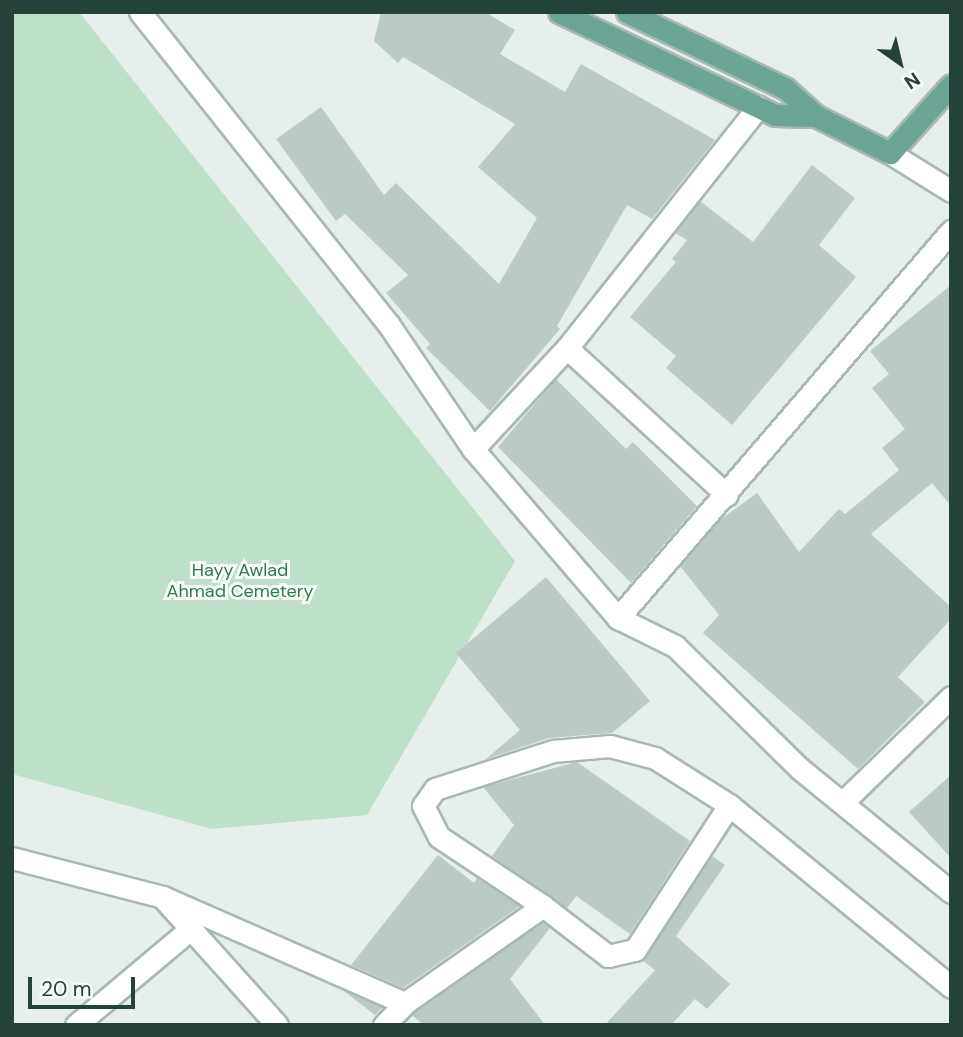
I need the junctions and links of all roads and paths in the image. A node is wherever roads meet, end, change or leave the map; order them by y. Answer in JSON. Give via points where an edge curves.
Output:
{"nodes":[{"id":1,"x":140,"y":12,"type":"edge"},
{"id":2,"x":559,"y":12,"type":"edge"},
{"id":3,"x":627,"y":12,"type":"edge"},
{"id":4,"x":951,"y":85,"type":"edge"},
{"id":5,"x":758,"y":107,"type":"junction"},
{"id":6,"x":816,"y":116,"type":"junction"},
{"id":7,"x":890,"y":153,"type":"junction"},
{"id":8,"x":951,"y":191,"type":"edge"},
{"id":9,"x":951,"y":230,"type":"edge"},
{"id":10,"x":567,"y":348,"type":"junction"},
{"id":11,"x":473,"y":449,"type":"junction"},
{"id":12,"x":727,"y":495,"type":"junction"},
{"id":13,"x":618,"y":618,"type":"junction"},
{"id":14,"x":951,"y":697,"type":"edge"},
{"id":15,"x":843,"y":802,"type":"junction"},
{"id":16,"x":729,"y":805,"type":"junction"},
{"id":17,"x":12,"y":858,"type":"edge"},
{"id":18,"x":951,"y":892,"type":"edge"},
{"id":19,"x":163,"y":897,"type":"junction"},
{"id":20,"x":542,"y":906,"type":"junction"},
{"id":21,"x":188,"y":931,"type":"junction"},
{"id":22,"x":951,"y":986,"type":"edge"},
{"id":23,"x":405,"y":1003,"type":"junction"},
{"id":24,"x":76,"y":1025,"type":"edge"},
{"id":25,"x":277,"y":1025,"type":"edge"},
{"id":26,"x":384,"y":1025,"type":"edge"}],
"edges":[{"from":1,"to":11,"type":"street","via":[[389,325]]},
{"from":2,"to":5,"type":"main road"},
{"from":3,"to":6,"type":"main road","via":[[786,89]]},
{"from":4,"to":7,"type":"main road"},
{"from":5,"to":6,"type":"main road","via":[[775,115]]},
{"from":5,"to":10,"type":"street"},
{"from":6,"to":7,"type":"main road"},
{"from":7,"to":8,"type":"street"},
{"from":9,"to":12,"type":"street"},
{"from":10,"to":11,"type":"street"},
{"from":10,"to":12,"type":"street"},
{"from":11,"to":13,"type":"street"},
{"from":12,"to":13,"type":"street"},
{"from":13,"to":15,"type":"street","via":[[674,646],[738,713]]},
{"from":14,"to":15,"type":"street"},
{"from":15,"to":18,"type":"street"},
{"from":16,"to":20,"type":"street","via":[[635,950],[608,956]]},
{"from":16,"to":20,"type":"street","via":[[655,758],[610,746],[554,751],[435,789],[424,806],[439,837]]},
{"from":16,"to":22,"type":"street"},
{"from":17,"to":19,"type":"street"},
{"from":19,"to":21,"type":"street"},
{"from":19,"to":23,"type":"street"},
{"from":20,"to":23,"type":"street"},
{"from":21,"to":24,"type":"street"},
{"from":21,"to":25,"type":"street"},
{"from":23,"to":26,"type":"street"}]}
